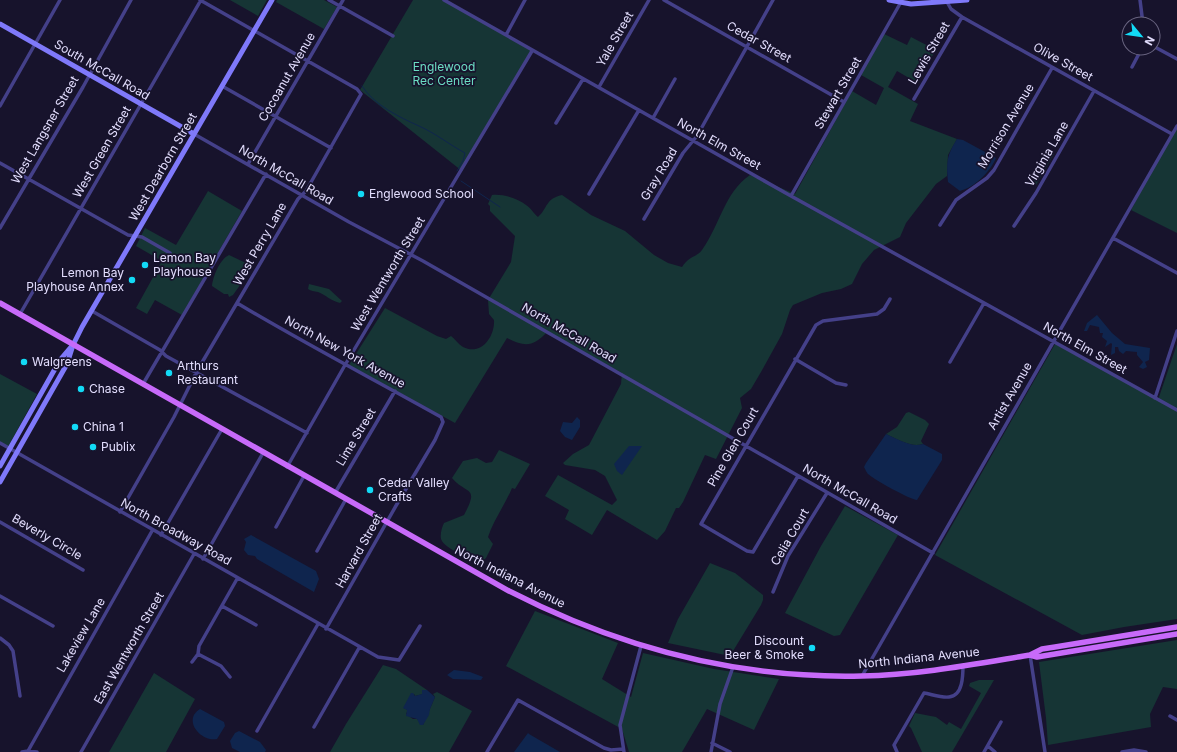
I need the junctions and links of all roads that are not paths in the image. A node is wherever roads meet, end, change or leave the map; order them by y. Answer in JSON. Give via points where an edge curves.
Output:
{"nodes":[{"id":1,"x":60,"y":0,"type":"edge"},
{"id":2,"x":131,"y":0,"type":"edge"},
{"id":3,"x":201,"y":0,"type":"edge"},
{"id":4,"x":272,"y":0,"type":"edge"},
{"id":5,"x":329,"y":0,"type":"edge"},
{"id":6,"x":343,"y":0,"type":"edge"},
{"id":7,"x":444,"y":0,"type":"edge"},
{"id":8,"x":525,"y":0,"type":"edge"},
{"id":9,"x":649,"y":0,"type":"edge"},
{"id":10,"x":664,"y":0,"type":"edge"},
{"id":11,"x":773,"y":0,"type":"edge"},
{"id":12,"x":889,"y":0,"type":"edge"},
{"id":13,"x":967,"y":0,"type":"edge"},
{"id":14,"x":1140,"y":0,"type":"edge"},
{"id":15,"x":901,"y":1,"type":"edge"},
{"id":16,"x":947,"y":2,"type":"junction"},
{"id":17,"x":340,"y":6,"type":"junction"},
{"id":18,"x":1142,"y":16,"type":"edge"},
{"id":19,"x":962,"y":17,"type":"junction"},
{"id":20,"x":0,"y":24,"type":"edge"},
{"id":21,"x":254,"y":31,"type":"junction"},
{"id":22,"x":506,"y":35,"type":"junction"},
{"id":23,"x":392,"y":36,"type":"dead end"},
{"id":24,"x":36,"y":44,"type":"junction"},
{"id":25,"x":747,"y":47,"type":"junction"},
{"id":26,"x":1161,"y":50,"type":"edge"},
{"id":27,"x":532,"y":51,"type":"junction"},
{"id":28,"x":1138,"y":56,"type":"edge"},
{"id":29,"x":1177,"y":59,"type":"edge"},
{"id":30,"x":308,"y":61,"type":"junction"},
{"id":31,"x":1132,"y":67,"type":"dead end"},
{"id":32,"x":1052,"y":68,"type":"junction"},
{"id":33,"x":89,"y":74,"type":"junction"},
{"id":34,"x":584,"y":79,"type":"junction"},
{"id":35,"x":675,"y":79,"type":"dead end"},
{"id":36,"x":222,"y":86,"type":"junction"},
{"id":37,"x":599,"y":88,"type":"junction"},
{"id":38,"x":1094,"y":91,"type":"junction"},
{"id":39,"x":914,"y":99,"type":"dead end"},
{"id":40,"x":844,"y":102,"type":"junction"},
{"id":41,"x":142,"y":104,"type":"junction"},
{"id":42,"x":0,"y":106,"type":"edge"},
{"id":43,"x":639,"y":110,"type":"junction"},
{"id":44,"x":276,"y":116,"type":"junction"},
{"id":45,"x":653,"y":118,"type":"junction"},
{"id":46,"x":556,"y":123,"type":"dead end"},
{"id":47,"x":1177,"y":126,"type":"edge"},
{"id":48,"x":194,"y":134,"type":"junction"},
{"id":49,"x":1172,"y":134,"type":"junction"},
{"id":50,"x":692,"y":140,"type":"junction"},
{"id":51,"x":331,"y":148,"type":"junction"},
{"id":52,"x":0,"y":163,"type":"edge"},
{"id":53,"x":248,"y":164,"type":"junction"},
{"id":54,"x":266,"y":174,"type":"junction"},
{"id":55,"x":29,"y":179,"type":"junction"},
{"id":56,"x":589,"y":194,"type":"dead end"},
{"id":57,"x":302,"y":195,"type":"junction"},
{"id":58,"x":791,"y":196,"type":"junction"},
{"id":59,"x":81,"y":209,"type":"junction"},
{"id":60,"x":644,"y":219,"type":"dead end"},
{"id":61,"x":940,"y":225,"type":"dead end"},
{"id":62,"x":1014,"y":226,"type":"dead end"},
{"id":63,"x":0,"y":228,"type":"edge"},
{"id":64,"x":135,"y":236,"type":"junction"},
{"id":65,"x":1113,"y":238,"type":"junction"},
{"id":66,"x":170,"y":253,"type":"dead end"},
{"id":67,"x":411,"y":255,"type":"junction"},
{"id":68,"x":1177,"y":273,"type":"edge"},
{"id":69,"x":890,"y":299,"type":"dead end"},
{"id":70,"x":0,"y":303,"type":"edge"},
{"id":71,"x":238,"y":303,"type":"junction"},
{"id":72,"x":984,"y":304,"type":"junction"},
{"id":73,"x":92,"y":311,"type":"junction"},
{"id":74,"x":20,"y":314,"type":"junction"},
{"id":75,"x":1177,"y":331,"type":"edge"},
{"id":76,"x":1053,"y":342,"type":"junction"},
{"id":77,"x":73,"y":345,"type":"junction"},
{"id":78,"x":162,"y":352,"type":"junction"},
{"id":79,"x":795,"y":359,"type":"junction"},
{"id":80,"x":950,"y":362,"type":"dead end"},
{"id":81,"x":345,"y":365,"type":"junction"},
{"id":82,"x":198,"y":371,"type":"junction"},
{"id":83,"x":143,"y":384,"type":"junction"},
{"id":84,"x":846,"y":385,"type":"dead end"},
{"id":85,"x":395,"y":391,"type":"junction"},
{"id":86,"x":1155,"y":398,"type":"junction"},
{"id":87,"x":179,"y":405,"type":"junction"},
{"id":88,"x":1177,"y":410,"type":"edge"},
{"id":89,"x":442,"y":419,"type":"joint"},
{"id":90,"x":222,"y":429,"type":"junction"},
{"id":91,"x":307,"y":433,"type":"junction"},
{"id":92,"x":0,"y":443,"type":"edge"},
{"id":93,"x":745,"y":446,"type":"junction"},
{"id":94,"x":10,"y":449,"type":"junction"},
{"id":95,"x":17,"y":453,"type":"junction"},
{"id":96,"x":263,"y":453,"type":"junction"},
{"id":97,"x":0,"y":466,"type":"edge"},
{"id":98,"x":287,"y":467,"type":"junction"},
{"id":99,"x":304,"y":476,"type":"junction"},
{"id":100,"x":798,"y":476,"type":"junction"},
{"id":101,"x":0,"y":482,"type":"edge"},
{"id":102,"x":827,"y":493,"type":"junction"},
{"id":103,"x":335,"y":494,"type":"junction"},
{"id":104,"x":346,"y":499,"type":"junction"},
{"id":105,"x":120,"y":512,"type":"junction"},
{"id":106,"x":0,"y":522,"type":"edge"},
{"id":107,"x":387,"y":523,"type":"junction"},
{"id":108,"x":276,"y":527,"type":"dead end"},
{"id":109,"x":152,"y":531,"type":"junction"},
{"id":110,"x":162,"y":536,"type":"junction"},
{"id":111,"x":317,"y":551,"type":"dead end"},
{"id":112,"x":933,"y":552,"type":"junction"},
{"id":113,"x":194,"y":554,"type":"junction"},
{"id":114,"x":203,"y":559,"type":"junction"},
{"id":115,"x":83,"y":570,"type":"dead end"},
{"id":116,"x":238,"y":579,"type":"junction"},
{"id":117,"x":773,"y":592,"type":"dead end"},
{"id":118,"x":0,"y":596,"type":"edge"},
{"id":119,"x":222,"y":606,"type":"junction"},
{"id":120,"x":318,"y":624,"type":"junction"},
{"id":121,"x":256,"y":625,"type":"dead end"},
{"id":122,"x":53,"y":626,"type":"dead end"},
{"id":123,"x":420,"y":626,"type":"dead end"},
{"id":124,"x":1177,"y":627,"type":"edge"},
{"id":125,"x":326,"y":629,"type":"junction"},
{"id":126,"x":1177,"y":634,"type":"edge"},
{"id":127,"x":0,"y":638,"type":"edge"},
{"id":128,"x":641,"y":646,"type":"junction"},
{"id":129,"x":359,"y":648,"type":"junction"},
{"id":130,"x":198,"y":654,"type":"junction"},
{"id":131,"x":1030,"y":655,"type":"junction"},
{"id":132,"x":192,"y":662,"type":"dead end"},
{"id":133,"x":962,"y":665,"type":"junction"},
{"id":134,"x":733,"y":667,"type":"junction"},
{"id":135,"x":230,"y":676,"type":"dead end"},
{"id":136,"x":862,"y":676,"type":"junction"},
{"id":137,"x":20,"y":696,"type":"dead end"},
{"id":138,"x":1170,"y":716,"type":"dead end"},
{"id":139,"x":1177,"y":720,"type":"edge"},
{"id":140,"x":1001,"y":722,"type":"dead end"},
{"id":141,"x":314,"y":727,"type":"dead end"},
{"id":142,"x":257,"y":731,"type":"dead end"},
{"id":143,"x":712,"y":743,"type":"junction"},
{"id":144,"x":988,"y":746,"type":"junction"},
{"id":145,"x":28,"y":750,"type":"junction"},
{"id":146,"x":623,"y":750,"type":"edge"},
{"id":147,"x":22,"y":752,"type":"edge"},
{"id":148,"x":36,"y":752,"type":"edge"},
{"id":149,"x":81,"y":752,"type":"edge"},
{"id":150,"x":487,"y":752,"type":"edge"},
{"id":151,"x":711,"y":752,"type":"edge"},
{"id":152,"x":730,"y":752,"type":"edge"},
{"id":153,"x":898,"y":752,"type":"edge"},
{"id":154,"x":984,"y":752,"type":"edge"},
{"id":155,"x":995,"y":752,"type":"edge"},
{"id":156,"x":1044,"y":752,"type":"edge"},
{"id":157,"x":1122,"y":752,"type":"edge"},
{"id":158,"x":1146,"y":752,"type":"edge"}],
"edges":[{"from":1,"to":24,"type":"street"},
{"from":2,"to":33,"type":"street","name":"West Langsner Street"},
{"from":3,"to":21,"type":"street"},
{"from":3,"to":41,"type":"street","name":"West Green Street"},
{"from":4,"to":21,"type":"street","name":"West Dearborn Street"},
{"from":5,"to":17,"type":"street"},
{"from":6,"to":17,"type":"street","name":"Cocoanut Avenue"},
{"from":7,"to":22,"type":"street","name":"North Elm Street"},
{"from":8,"to":22,"type":"street"},
{"from":9,"to":37,"type":"street","name":"Yale Street"},
{"from":10,"to":25,"type":"street","name":"Cedar Street"},
{"from":11,"to":25,"type":"street"},
{"from":12,"to":15,"type":"street"},
{"from":13,"to":16,"type":"street"},
{"from":14,"to":18,"type":"street"},
{"from":15,"to":16,"type":"street"},
{"from":15,"to":40,"type":"street","name":"Stewart Street"},
{"from":16,"to":19,"type":"street","name":"Olive Street","via":[[951,10]]},
{"from":17,"to":23,"type":"street"},
{"from":17,"to":30,"type":"street","name":"Cocoanut Avenue"},
{"from":19,"to":32,"type":"street","name":"Olive Street"},
{"from":19,"to":39,"type":"street","name":"Lewis Street"},
{"from":20,"to":24,"type":"street","name":"South McCall Road"},
{"from":21,"to":30,"type":"street"},
{"from":21,"to":36,"type":"street","name":"West Dearborn Street"},
{"from":22,"to":27,"type":"street","name":"North Elm Street"},
{"from":24,"to":33,"type":"street","name":"South McCall Road"},
{"from":24,"to":42,"type":"street"},
{"from":25,"to":40,"type":"street","name":"Cedar Street"},
{"from":25,"to":50,"type":"street","via":[[698,136]]},
{"from":26,"to":29,"type":"street"},
{"from":27,"to":34,"type":"street","name":"North Elm Street"},
{"from":27,"to":67,"type":"street","name":"West Wentworth Street"},
{"from":28,"to":31,"type":"street"},
{"from":30,"to":44,"type":"street","name":"Cocoanut Avenue"},
{"from":30,"to":51,"type":"street","name":"West Perry Lane","via":[[358,89],[361,94]]},
{"from":32,"to":38,"type":"street","name":"Olive Street"},
{"from":32,"to":61,"type":"street","name":"Morrison Avenue","via":[[994,170],[956,200]]},
{"from":33,"to":41,"type":"street","name":"South McCall Road"},
{"from":33,"to":55,"type":"street","name":"West Langsner Street"},
{"from":34,"to":37,"type":"street","name":"North Elm Street"},
{"from":34,"to":46,"type":"street"},
{"from":35,"to":45,"type":"street"},
{"from":36,"to":44,"type":"street"},
{"from":36,"to":48,"type":"street","name":"West Dearborn Street"},
{"from":37,"to":43,"type":"street","name":"North Elm Street"},
{"from":38,"to":49,"type":"street","name":"Olive Street"},
{"from":38,"to":62,"type":"street","name":"Virginia Lane","via":[[1036,193]]},
{"from":40,"to":58,"type":"street","name":"Stewart Street"},
{"from":41,"to":48,"type":"street","name":"South McCall Road"},
{"from":41,"to":59,"type":"street","name":"West Green Street"},
{"from":43,"to":45,"type":"street","name":"North Elm Street"},
{"from":43,"to":56,"type":"street"},
{"from":44,"to":51,"type":"street"},
{"from":44,"to":53,"type":"street","name":"Cocoanut Avenue"},
{"from":45,"to":50,"type":"street","name":"North Elm Street"},
{"from":47,"to":49,"type":"street","name":"Artist Avenue"},
{"from":48,"to":53,"type":"street","name":"North McCall Road"},
{"from":48,"to":64,"type":"street","name":"West Dearborn Street"},
{"from":49,"to":65,"type":"street","name":"Artist Avenue"},
{"from":50,"to":58,"type":"street","name":"North Elm Street"},
{"from":50,"to":60,"type":"street","name":"Gray Road"},
{"from":51,"to":57,"type":"street","name":"West Perry Lane"},
{"from":52,"to":55,"type":"street"},
{"from":53,"to":54,"type":"street","name":"North McCall Road"},
{"from":54,"to":57,"type":"street","name":"North McCall Road"},
{"from":54,"to":78,"type":"street"},
{"from":55,"to":59,"type":"street"},
{"from":55,"to":63,"type":"street","name":"West Langsner Street"},
{"from":57,"to":67,"type":"street","name":"North McCall Road"},
{"from":57,"to":71,"type":"street","name":"West Perry Lane"},
{"from":58,"to":72,"type":"street","name":"North Elm Street"},
{"from":59,"to":64,"type":"street","via":[[128,235]]},
{"from":59,"to":74,"type":"street","name":"West Green Street"},
{"from":64,"to":66,"type":"street","via":[[142,237]]},
{"from":64,"to":73,"type":"street","name":"West Dearborn Street"},
{"from":65,"to":68,"type":"street"},
{"from":65,"to":76,"type":"street","name":"Artist Avenue"},
{"from":67,"to":81,"type":"street","name":"West Wentworth Street"},
{"from":67,"to":93,"type":"street","name":"North McCall Road"},
{"from":69,"to":79,"type":"street","name":"Pine Glen Court","via":[[884,309],[877,314],[818,323]]},
{"from":70,"to":74,"type":"main road","name":"North Indiana Avenue"},
{"from":71,"to":81,"type":"street","name":"North New York Avenue"},
{"from":71,"to":82,"type":"street","name":"West Perry Lane"},
{"from":72,"to":76,"type":"street","name":"North Elm Street"},
{"from":72,"to":80,"type":"street"},
{"from":73,"to":77,"type":"street","name":"West Dearborn Street"},
{"from":73,"to":78,"type":"street"},
{"from":74,"to":77,"type":"main road","name":"North Indiana Avenue"},
{"from":75,"to":86,"type":"street"},
{"from":76,"to":86,"type":"street","name":"North Elm Street"},
{"from":76,"to":112,"type":"street","name":"Artist Avenue"},
{"from":77,"to":83,"type":"main road","name":"North Indiana Avenue"},
{"from":77,"to":94,"type":"street","via":[[60,360]]},
{"from":77,"to":95,"type":"street","via":[[67,364]]},
{"from":78,"to":82,"type":"street"},
{"from":78,"to":83,"type":"street"},
{"from":79,"to":84,"type":"street","via":[[836,383]]},
{"from":79,"to":93,"type":"street","name":"Pine Glen Court"},
{"from":81,"to":85,"type":"street","name":"North New York Avenue"},
{"from":81,"to":91,"type":"street","name":"West Wentworth Street"},
{"from":82,"to":87,"type":"street","name":"West Perry Lane"},
{"from":82,"to":91,"type":"street"},
{"from":83,"to":87,"type":"main road","name":"North Indiana Avenue"},
{"from":85,"to":89,"type":"street","name":"North New York Avenue","via":[[441,416]]},
{"from":85,"to":103,"type":"street","name":"Lime Street"},
{"from":86,"to":88,"type":"street","name":"North Elm Street"},
{"from":87,"to":90,"type":"main road","name":"North Indiana Avenue"},
{"from":87,"to":105,"type":"street","name":"West Perry Lane"},
{"from":89,"to":107,"type":"street","name":"Harvard Street","via":[[443,425]]},
{"from":90,"to":96,"type":"main road","name":"North Indiana Avenue"},
{"from":90,"to":110,"type":"street"},
{"from":91,"to":98,"type":"street","name":"West Wentworth Street"},
{"from":92,"to":94,"type":"street","name":"North Broadway Road"},
{"from":93,"to":100,"type":"street","name":"North McCall Road"},
{"from":93,"to":100,"type":"street","name":"Pine Glen Court","via":[[701,524],[706,528],[753,552]]},
{"from":94,"to":95,"type":"street","name":"North Broadway Road"},
{"from":94,"to":97,"type":"street"},
{"from":95,"to":101,"type":"street"},
{"from":95,"to":105,"type":"street","name":"North Broadway Road"},
{"from":96,"to":98,"type":"main road","name":"North Indiana Avenue"},
{"from":96,"to":114,"type":"street"},
{"from":98,"to":99,"type":"main road","name":"North Indiana Avenue"},
{"from":99,"to":103,"type":"main road","name":"North Indiana Avenue"},
{"from":99,"to":108,"type":"street"},
{"from":100,"to":102,"type":"street","name":"North McCall Road"},
{"from":102,"to":112,"type":"street","name":"North McCall Road"},
{"from":102,"to":117,"type":"street","name":"Celia Court","via":[[788,556]]},
{"from":103,"to":104,"type":"main road","name":"North Indiana Avenue"},
{"from":104,"to":107,"type":"main road","name":"North Indiana Avenue"},
{"from":104,"to":111,"type":"street"},
{"from":105,"to":109,"type":"street","name":"North Broadway Road"},
{"from":106,"to":115,"type":"street","name":"Beverly Circle"},
{"from":107,"to":125,"type":"street","name":"Harvard Street"},
{"from":107,"to":128,"type":"main road","name":"North Indiana Avenue","via":[[528,601]]},
{"from":109,"to":110,"type":"street","name":"North Broadway Road"},
{"from":109,"to":145,"type":"street","name":"Lakeview Lane"},
{"from":110,"to":113,"type":"street","name":"North Broadway Road"},
{"from":112,"to":136,"type":"street","name":"Artist Avenue"},
{"from":113,"to":114,"type":"street","name":"North Broadway Road"},
{"from":113,"to":149,"type":"street","name":"East Wentworth Street"},
{"from":114,"to":116,"type":"street","name":"North Broadway Road"},
{"from":116,"to":119,"type":"street"},
{"from":116,"to":120,"type":"street","name":"North Broadway Road"},
{"from":118,"to":122,"type":"street"},
{"from":119,"to":121,"type":"street"},
{"from":119,"to":130,"type":"street"},
{"from":120,"to":125,"type":"street","name":"North Broadway Road"},
{"from":120,"to":142,"type":"street"},
{"from":123,"to":129,"type":"street","via":[[399,660],[378,657]]},
{"from":124,"to":131,"type":"main road","name":"North Indiana Avenue","via":[[1042,649]]},
{"from":125,"to":129,"type":"street","name":"North Broadway Road"},
{"from":126,"to":131,"type":"main road","name":"North Indiana Avenue","via":[[1037,657]]},
{"from":127,"to":137,"type":"street","via":[[13,651]]},
{"from":128,"to":134,"type":"main road","name":"North Indiana Avenue"},
{"from":128,"to":146,"type":"street","via":[[620,725]]},
{"from":129,"to":141,"type":"street"},
{"from":130,"to":132,"type":"street"},
{"from":130,"to":135,"type":"street","via":[[221,666]]},
{"from":131,"to":133,"type":"main road","name":"North Indiana Avenue"},
{"from":131,"to":156,"type":"street"},
{"from":133,"to":136,"type":"main road","name":"North Indiana Avenue"},
{"from":133,"to":153,"type":"street","via":[[963,680],[956,694],[950,698],[924,693],[894,745]]},
{"from":134,"to":136,"type":"main road","name":"North Indiana Avenue","via":[[795,674]]},
{"from":134,"to":143,"type":"street","via":[[720,704]]},
{"from":138,"to":139,"type":"street"},
{"from":140,"to":144,"type":"street"},
{"from":143,"to":151,"type":"street"},
{"from":143,"to":152,"type":"street"},
{"from":144,"to":154,"type":"street"},
{"from":144,"to":155,"type":"street"},
{"from":145,"to":147,"type":"street"},
{"from":145,"to":148,"type":"street"},
{"from":146,"to":150,"type":"street","via":[[604,748],[518,700]]},
{"from":157,"to":158,"type":"street"}]}
